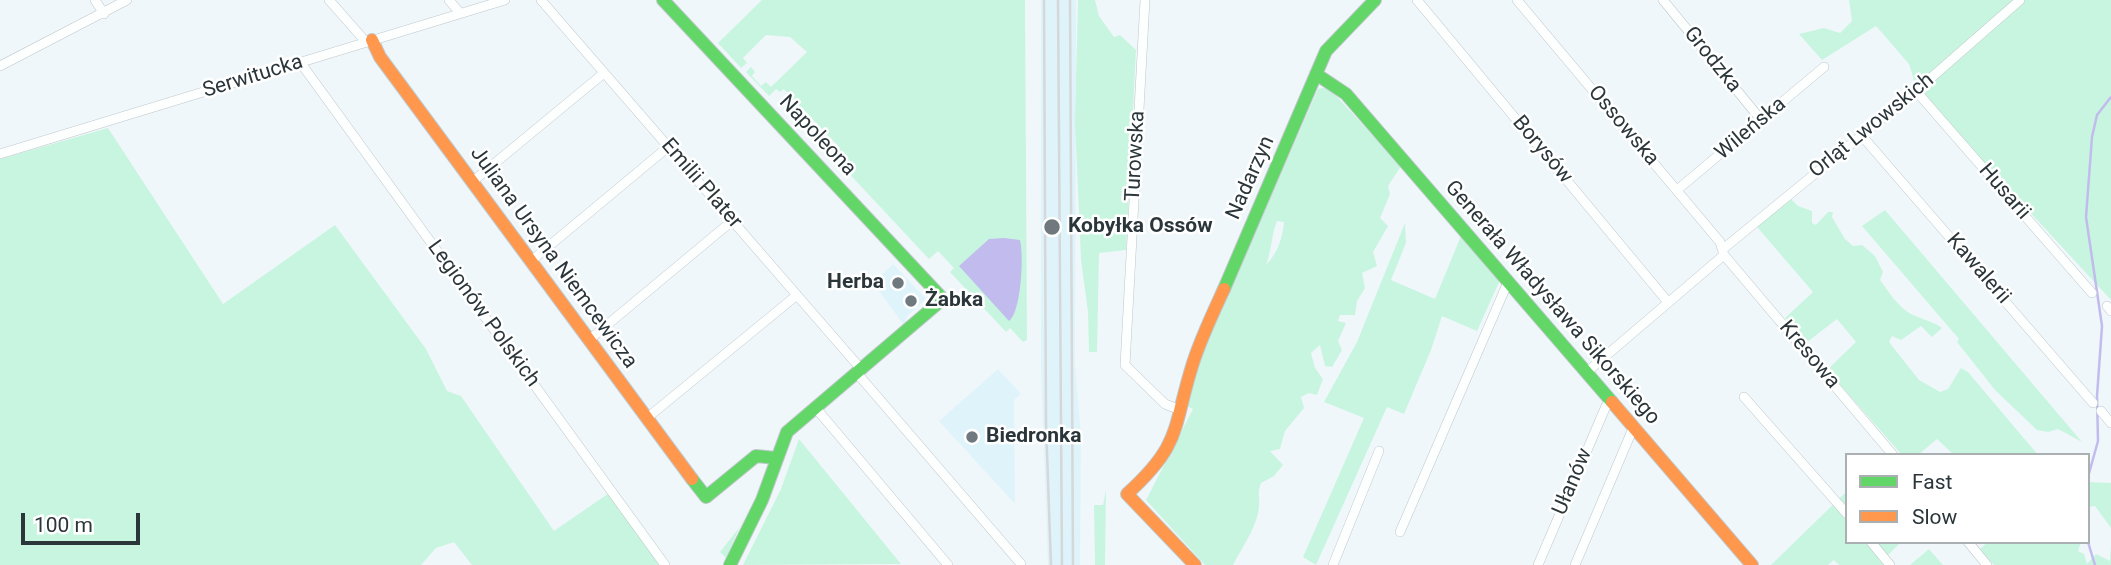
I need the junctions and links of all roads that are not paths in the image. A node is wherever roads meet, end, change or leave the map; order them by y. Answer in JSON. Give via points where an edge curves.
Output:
{"nodes":[{"id":1,"x":95,"y":0,"type":"edge"},
{"id":2,"x":127,"y":0,"type":"edge"},
{"id":3,"x":329,"y":0,"type":"edge"},
{"id":4,"x":449,"y":0,"type":"edge"},
{"id":5,"x":505,"y":0,"type":"edge"},
{"id":6,"x":541,"y":0,"type":"edge"},
{"id":7,"x":663,"y":0,"type":"edge"},
{"id":8,"x":1145,"y":0,"type":"edge"},
{"id":9,"x":1375,"y":0,"type":"edge"},
{"id":10,"x":1417,"y":0,"type":"edge"},
{"id":11,"x":1517,"y":0,"type":"edge"},
{"id":12,"x":1663,"y":0,"type":"edge"},
{"id":13,"x":2020,"y":0,"type":"edge"},
{"id":14,"x":460,"y":13,"type":"junction"},
{"id":15,"x":104,"y":14,"type":"junction"},
{"id":16,"x":369,"y":41,"type":"junction"},
{"id":17,"x":300,"y":62,"type":"junction"},
{"id":18,"x":0,"y":66,"type":"edge"},
{"id":19,"x":1824,"y":67,"type":"dead end"},
{"id":20,"x":604,"y":73,"type":"junction"},
{"id":21,"x":1317,"y":74,"type":"junction"},
{"id":22,"x":1916,"y":91,"type":"junction"},
{"id":23,"x":1762,"y":121,"type":"junction"},
{"id":24,"x":1862,"y":136,"type":"junction"},
{"id":25,"x":668,"y":147,"type":"junction"},
{"id":26,"x":0,"y":154,"type":"edge"},
{"id":27,"x":472,"y":181,"type":"junction"},
{"id":28,"x":1677,"y":190,"type":"junction"},
{"id":29,"x":732,"y":221,"type":"junction"},
{"id":30,"x":1723,"y":252,"type":"junction"},
{"id":31,"x":531,"y":261,"type":"junction"},
{"id":32,"x":1508,"y":282,"type":"junction"},
{"id":33,"x":2092,"y":293,"type":"dead end"},
{"id":34,"x":797,"y":295,"type":"junction"},
{"id":35,"x":1667,"y":300,"type":"junction"},
{"id":36,"x":589,"y":340,"type":"junction"},
{"id":37,"x":858,"y":371,"type":"junction"},
{"id":38,"x":1588,"y":371,"type":"junction"},
{"id":39,"x":1744,"y":397,"type":"dead end"},
{"id":40,"x":1612,"y":401,"type":"junction"},
{"id":41,"x":2093,"y":403,"type":"dead end"},
{"id":42,"x":815,"y":407,"type":"junction"},
{"id":43,"x":1180,"y":410,"type":"junction"},
{"id":44,"x":2101,"y":411,"type":"dead end"},
{"id":45,"x":647,"y":418,"type":"junction"},
{"id":46,"x":2111,"y":423,"type":"edge"},
{"id":47,"x":1633,"y":426,"type":"junction"},
{"id":48,"x":1379,"y":451,"type":"dead end"},
{"id":49,"x":1891,"y":453,"type":"edge"},
{"id":50,"x":776,"y":458,"type":"junction"},
{"id":51,"x":1845,"y":512,"type":"edge"},
{"id":52,"x":1400,"y":532,"type":"dead end"},
{"id":53,"x":1873,"y":544,"type":"edge"},
{"id":54,"x":1970,"y":544,"type":"edge"},
{"id":55,"x":1021,"y":564,"type":"edge"},
{"id":56,"x":665,"y":565,"type":"edge"},
{"id":57,"x":730,"y":565,"type":"edge"},
{"id":58,"x":948,"y":565,"type":"edge"},
{"id":59,"x":1195,"y":565,"type":"edge"},
{"id":60,"x":1333,"y":565,"type":"edge"},
{"id":61,"x":1538,"y":565,"type":"edge"},
{"id":62,"x":1575,"y":565,"type":"edge"},
{"id":63,"x":1752,"y":565,"type":"edge"},
{"id":64,"x":1890,"y":565,"type":"edge"},
{"id":65,"x":1987,"y":565,"type":"edge"}],
"edges":[{"from":1,"to":15,"type":"street"},
{"from":2,"to":15,"type":"street"},
{"from":3,"to":16,"type":"street"},
{"from":4,"to":14,"type":"street"},
{"from":5,"to":14,"type":"street","name":"Serwitucka"},
{"from":6,"to":20,"type":"street","name":"Emilii Plater"},
{"from":7,"to":37,"type":"street","name":"Napoleona","via":[[943,299]]},
{"from":8,"to":43,"type":"street","name":"Turowska","via":[[1125,365],[1165,404]]},
{"from":9,"to":21,"type":"street","name":"Nadarzyn","via":[[1332,43]]},
{"from":10,"to":35,"type":"street","name":"Borysów"},
{"from":11,"to":28,"type":"street","name":"Ossowska"},
{"from":12,"to":23,"type":"street","name":"Grodzka"},
{"from":13,"to":22,"type":"street","name":"Orląt Lwowskich"},
{"from":14,"to":16,"type":"street","name":"Serwitucka"},
{"from":15,"to":18,"type":"street"},
{"from":16,"to":17,"type":"street","name":"Serwitucka"},
{"from":16,"to":27,"type":"street","name":"Juliana Ursyna Niemcewicza"},
{"from":17,"to":26,"type":"street","name":"Serwitucka"},
{"from":17,"to":56,"type":"street","name":"Legionów Polskich"},
{"from":19,"to":23,"type":"street","name":"Wileńska"},
{"from":20,"to":25,"type":"street","name":"Emilii Plater"},
{"from":20,"to":27,"type":"street"},
{"from":21,"to":32,"type":"street","name":"Generała Władysława Sikorskiego","via":[[1346,94]]},
{"from":21,"to":43,"type":"street","name":"Nadarzyn","via":[[1195,356]]},
{"from":22,"to":24,"type":"street","name":"Orląt Lwowskich"},
{"from":22,"to":33,"type":"street","name":"Husarii"},
{"from":23,"to":28,"type":"street","name":"Wileńska"},
{"from":24,"to":30,"type":"street","name":"Orląt Lwowskich"},
{"from":24,"to":41,"type":"street","name":"Kawalerii"},
{"from":25,"to":29,"type":"street","name":"Emilii Plater"},
{"from":25,"to":31,"type":"street"},
{"from":27,"to":31,"type":"street","name":"Juliana Ursyna Niemcewicza"},
{"from":28,"to":30,"type":"street","name":"Ossowska","via":[[1720,242]]},
{"from":29,"to":34,"type":"street","name":"Emilii Plater"},
{"from":29,"to":36,"type":"street"},
{"from":30,"to":35,"type":"street","name":"Orląt Lwowskich"},
{"from":30,"to":49,"type":"street","name":"Kresowa"},
{"from":31,"to":36,"type":"street","name":"Juliana Ursyna Niemcewicza"},
{"from":32,"to":38,"type":"street","name":"Generała Władysława Sikorskiego"},
{"from":32,"to":52,"type":"street"},
{"from":34,"to":37,"type":"street","name":"Emilii Plater"},
{"from":34,"to":45,"type":"street"},
{"from":35,"to":38,"type":"street","name":"Orląt Lwowskich"},
{"from":36,"to":45,"type":"street","name":"Juliana Ursyna Niemcewicza"},
{"from":37,"to":42,"type":"street"},
{"from":37,"to":55,"type":"street","name":"Emilii Plater"},
{"from":38,"to":40,"type":"street","name":"Generała Władysława Sikorskiego"},
{"from":39,"to":51,"type":"street"},
{"from":40,"to":47,"type":"street","name":"Generała Władysława Sikorskiego"},
{"from":40,"to":61,"type":"street","name":"Ułanów"},
{"from":42,"to":50,"type":"street","via":[[787,432]]},
{"from":42,"to":58,"type":"street"},
{"from":43,"to":59,"type":"street","name":"Nadarzyn","via":[[1165,453],[1127,494]]},
{"from":44,"to":46,"type":"street"},
{"from":45,"to":50,"type":"street","name":"Juliana Ursyna Niemcewicza","via":[[706,497],[756,456]]},
{"from":47,"to":62,"type":"street"},
{"from":47,"to":63,"type":"street","name":"Generała Władysława Sikorskiego"},
{"from":48,"to":60,"type":"street"},
{"from":50,"to":57,"type":"street","via":[[762,500]]},
{"from":53,"to":64,"type":"street"},
{"from":54,"to":65,"type":"street"}]}
